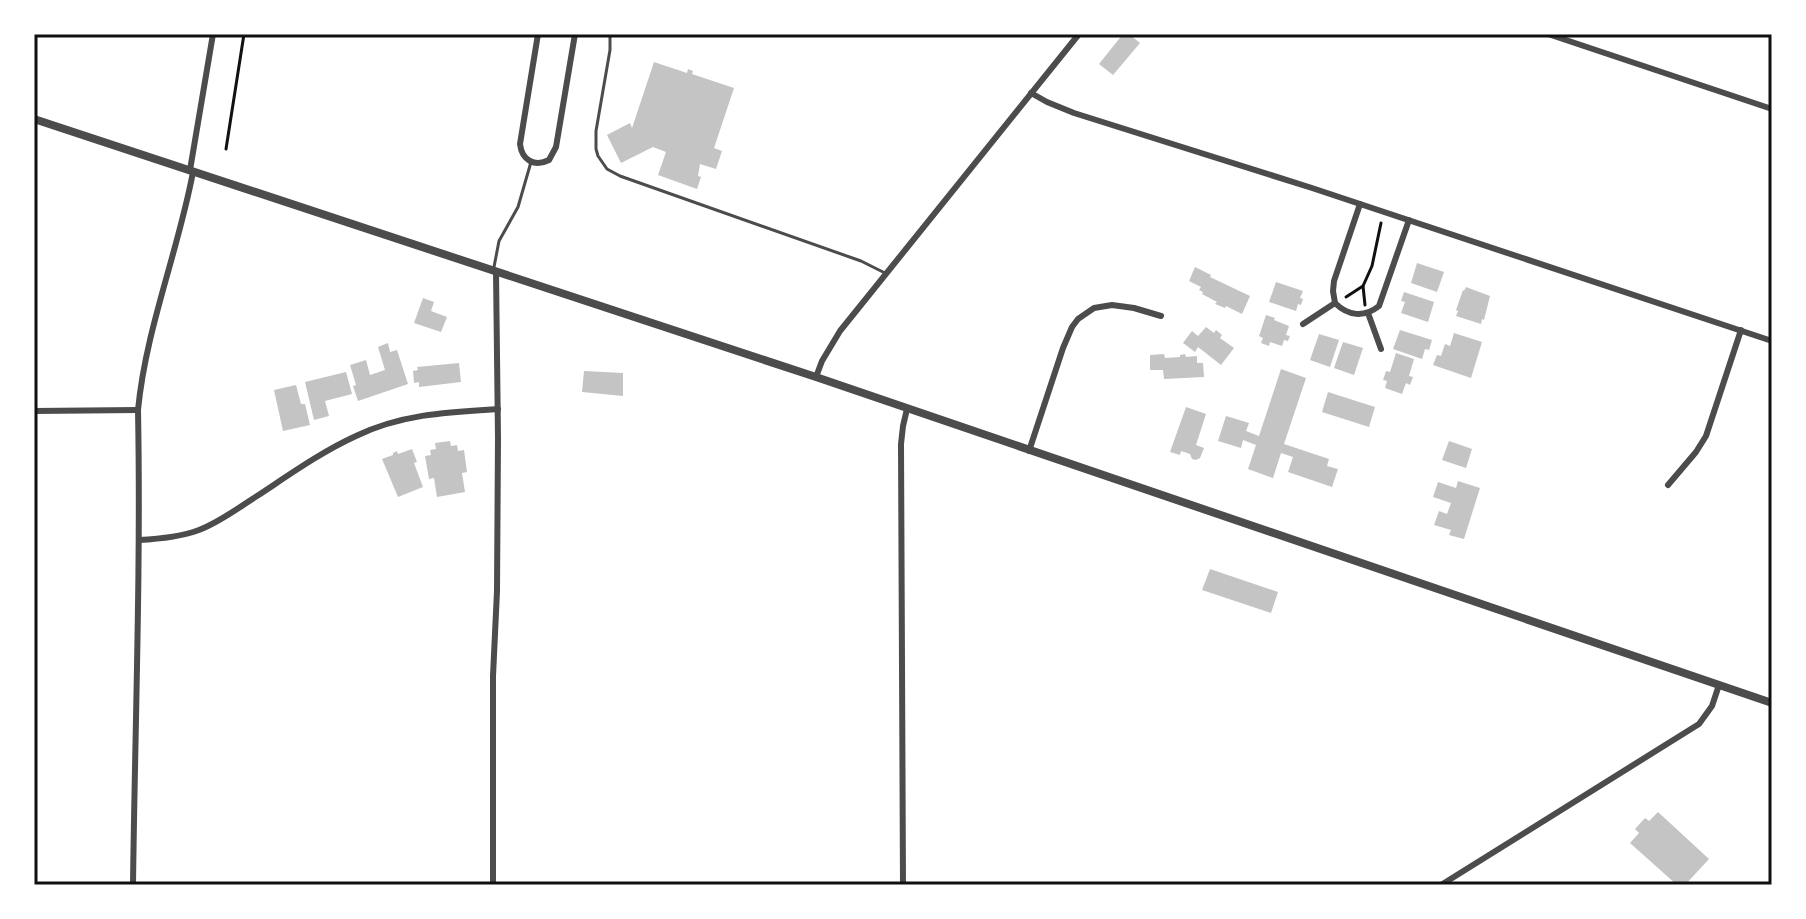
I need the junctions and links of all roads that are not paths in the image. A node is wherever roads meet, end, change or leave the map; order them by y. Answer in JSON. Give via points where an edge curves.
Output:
{"nodes":[{"id":1,"x":213,"y":34,"type":"edge"},
{"id":2,"x":538,"y":34,"type":"edge"},
{"id":3,"x":575,"y":34,"type":"edge"},
{"id":4,"x":610,"y":34,"type":"edge"},
{"id":5,"x":1079,"y":34,"type":"edge"},
{"id":6,"x":1548,"y":34,"type":"edge"},
{"id":7,"x":1031,"y":93,"type":"junction"},
{"id":8,"x":1772,"y":109,"type":"edge"},
{"id":9,"x":34,"y":119,"type":"edge"},
{"id":10,"x":531,"y":162,"type":"junction"},
{"id":11,"x":191,"y":171,"type":"junction"},
{"id":12,"x":1360,"y":204,"type":"junction"},
{"id":13,"x":1409,"y":220,"type":"junction"},
{"id":14,"x":494,"y":272,"type":"junction"},
{"id":15,"x":886,"y":274,"type":"junction"},
{"id":16,"x":1335,"y":303,"type":"junction"},
{"id":17,"x":1368,"y":313,"type":"junction"},
{"id":18,"x":1161,"y":316,"type":"dead end"},
{"id":19,"x":1303,"y":324,"type":"dead end"},
{"id":20,"x":1741,"y":330,"type":"junction"},
{"id":21,"x":1772,"y":341,"type":"edge"},
{"id":22,"x":1381,"y":349,"type":"dead end"},
{"id":23,"x":816,"y":377,"type":"junction"},
{"id":24,"x":498,"y":409,"type":"junction"},
{"id":25,"x":907,"y":409,"type":"junction"},
{"id":26,"x":138,"y":410,"type":"junction"},
{"id":27,"x":34,"y":411,"type":"edge"},
{"id":28,"x":1029,"y":451,"type":"junction"},
{"id":29,"x":1668,"y":485,"type":"dead end"},
{"id":30,"x":139,"y":540,"type":"junction"},
{"id":31,"x":1719,"y":685,"type":"junction"},
{"id":32,"x":1772,"y":703,"type":"edge"},
{"id":33,"x":133,"y":885,"type":"edge"},
{"id":34,"x":493,"y":885,"type":"edge"},
{"id":35,"x":903,"y":885,"type":"edge"},
{"id":36,"x":1441,"y":885,"type":"edge"}],
"edges":[{"from":1,"to":11,"type":"street"},
{"from":2,"to":10,"type":"street","via":[[520,138],[522,153]]},
{"from":3,"to":10,"type":"street","via":[[554,153],[544,162]]},
{"from":4,"to":15,"type":"lane","via":[[595,141],[607,169]]},
{"from":5,"to":7,"type":"street"},
{"from":6,"to":8,"type":"street"},
{"from":7,"to":12,"type":"street","via":[[1074,113]]},
{"from":7,"to":15,"type":"street"},
{"from":9,"to":11,"type":"street"},
{"from":10,"to":14,"type":"lane","via":[[518,207],[499,241]]},
{"from":11,"to":14,"type":"street"},
{"from":11,"to":26,"type":"street","via":[[152,326]]},
{"from":12,"to":13,"type":"street"},
{"from":12,"to":16,"type":"street","via":[[1334,281]]},
{"from":13,"to":17,"type":"street","via":[[1383,298]]},
{"from":13,"to":20,"type":"street"},
{"from":14,"to":23,"type":"street"},
{"from":14,"to":24,"type":"street"},
{"from":15,"to":23,"type":"street","via":[[840,331]]},
{"from":16,"to":17,"type":"street","via":[[1353,314]]},
{"from":16,"to":19,"type":"street"},
{"from":17,"to":22,"type":"street"},
{"from":18,"to":28,"type":"street","via":[[1112,305],[1094,308],[1078,319]]},
{"from":20,"to":21,"type":"street"},
{"from":20,"to":29,"type":"street","via":[[1706,436]]},
{"from":23,"to":25,"type":"street"},
{"from":24,"to":30,"type":"street","via":[[414,416],[374,428],[200,529]]},
{"from":24,"to":34,"type":"street"},
{"from":25,"to":28,"type":"street"},
{"from":25,"to":35,"type":"street","via":[[901,444]]},
{"from":26,"to":27,"type":"street"},
{"from":26,"to":30,"type":"street"},
{"from":28,"to":31,"type":"street"},
{"from":30,"to":33,"type":"street"},
{"from":31,"to":32,"type":"street"},
{"from":31,"to":36,"type":"street","via":[[1699,724]]}]}
